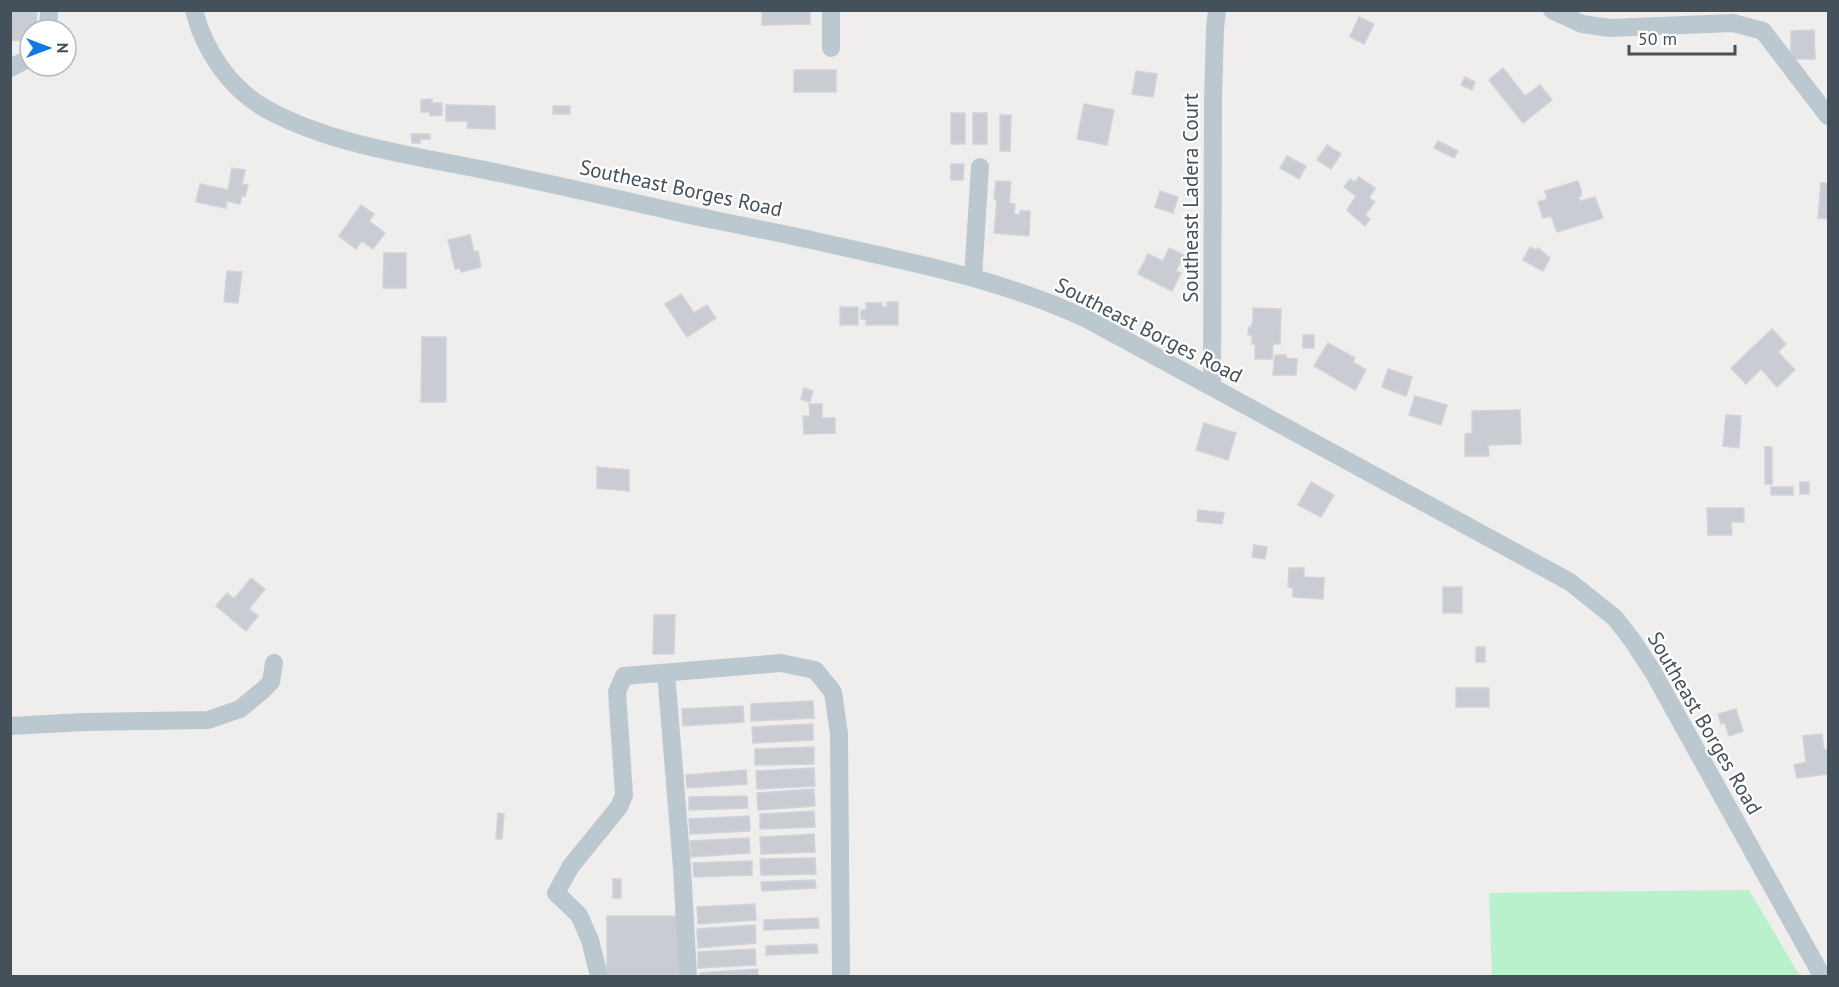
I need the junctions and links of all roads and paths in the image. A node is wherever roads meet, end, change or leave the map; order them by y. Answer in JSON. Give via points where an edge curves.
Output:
{"nodes":[{"id":1,"x":194,"y":10,"type":"edge"},
{"id":2,"x":831,"y":10,"type":"edge"},
{"id":3,"x":1217,"y":10,"type":"edge"},
{"id":4,"x":1552,"y":10,"type":"edge"},
{"id":5,"x":831,"y":48,"type":"dead end"},
{"id":6,"x":1828,"y":116,"type":"edge"},
{"id":7,"x":980,"y":167,"type":"dead end"},
{"id":8,"x":973,"y":277,"type":"junction"},
{"id":9,"x":1212,"y":387,"type":"junction"},
{"id":10,"x":274,"y":663,"type":"dead end"},
{"id":11,"x":666,"y":673,"type":"junction"},
{"id":12,"x":10,"y":726,"type":"edge"},
{"id":13,"x":599,"y":976,"type":"edge"},
{"id":14,"x":688,"y":976,"type":"edge"},
{"id":15,"x":841,"y":976,"type":"edge"},
{"id":16,"x":1822,"y":976,"type":"edge"}],
"edges":[{"from":1,"to":8,"type":"street","name":"Southeast Borges Road","via":[[216,61],[233,82],[266,109],[297,124],[378,147]]},
{"from":2,"to":5,"type":"street"},
{"from":3,"to":9,"type":"street","name":"Southeast Ladera Court"},
{"from":4,"to":6,"type":"street","via":[[1569,20],[1610,28],[1733,23],[1752,27],[1763,32]]},
{"from":7,"to":8,"type":"street"},
{"from":8,"to":9,"type":"street","name":"Southeast Borges Road","via":[[1067,310]]},
{"from":9,"to":16,"type":"street","name":"Southeast Borges Road","via":[[1570,582],[1609,613],[1653,672]]},
{"from":10,"to":12,"type":"street","via":[[272,682],[263,690],[240,709],[208,720]]},
{"from":11,"to":13,"type":"street","via":[[624,676],[617,692],[624,795],[619,807],[571,866],[556,893],[579,915]]},
{"from":11,"to":14,"type":"street"},
{"from":11,"to":15,"type":"street","via":[[781,663],[815,670],[833,692],[839,734]]}]}
